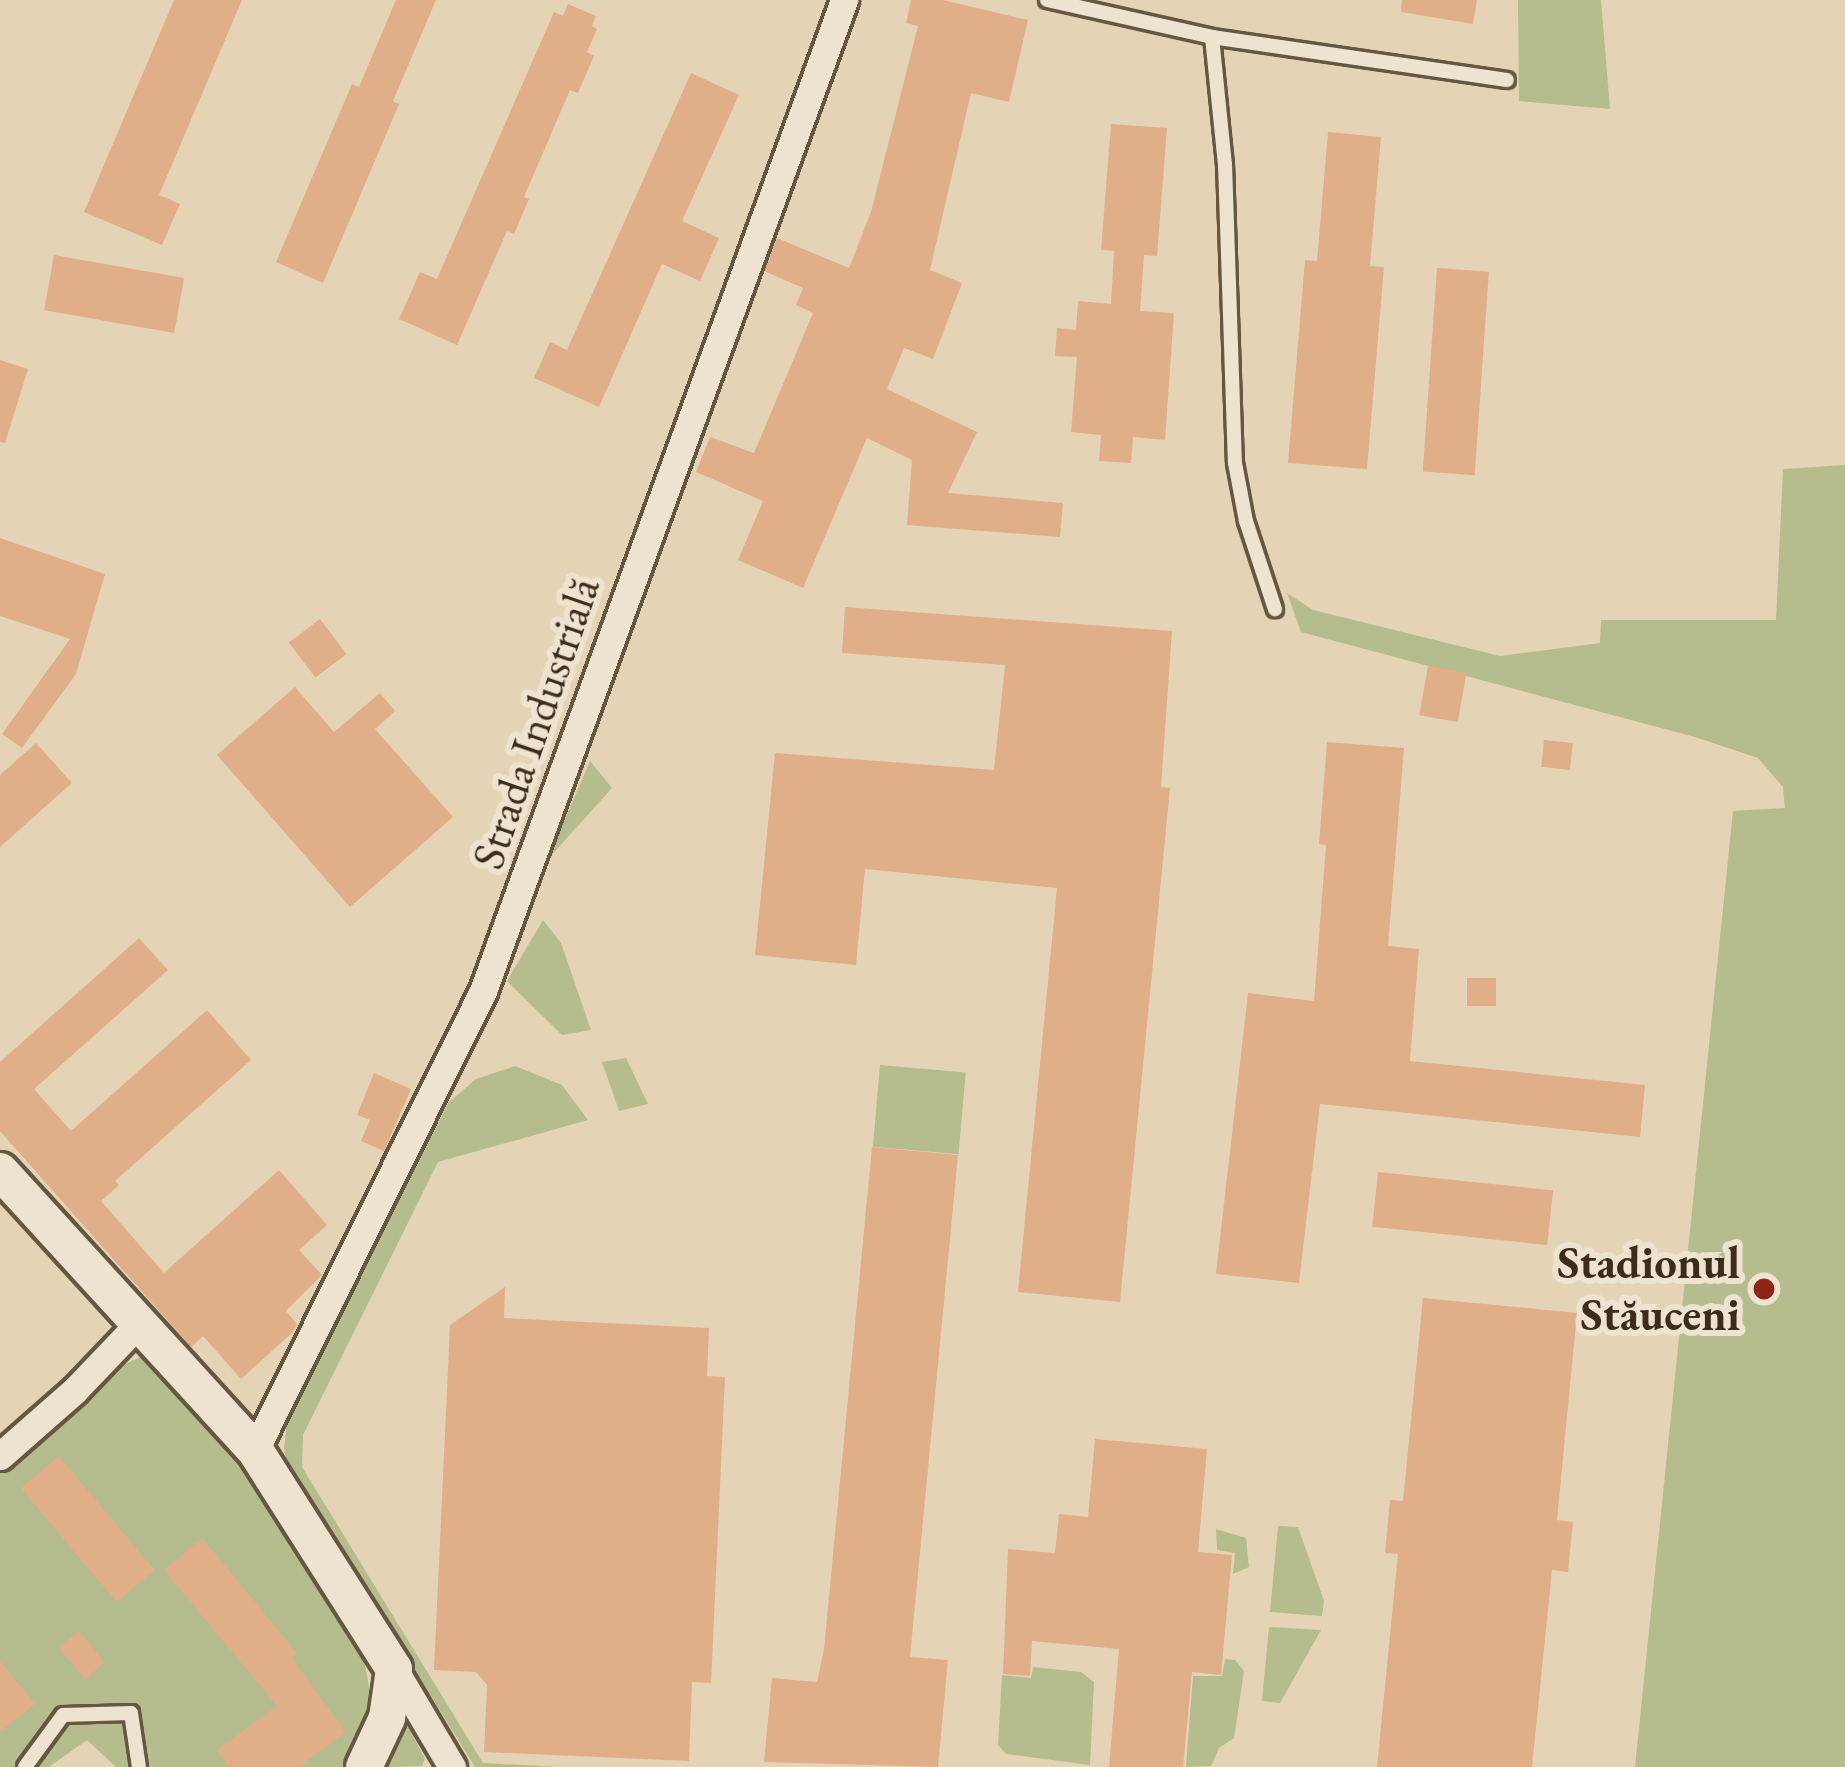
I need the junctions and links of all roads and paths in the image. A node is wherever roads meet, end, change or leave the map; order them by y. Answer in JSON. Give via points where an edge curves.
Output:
{"nodes":[{"id":1,"x":844,"y":0,"type":"edge"},
{"id":2,"x":1047,"y":0,"type":"edge"},
{"id":3,"x":1212,"y":37,"type":"junction"},
{"id":4,"x":1507,"y":80,"type":"dead end"},
{"id":5,"x":1275,"y":609,"type":"dead end"},
{"id":6,"x":0,"y":1171,"type":"edge"},
{"id":7,"x":139,"y":1323,"type":"junction"},
{"id":8,"x":255,"y":1450,"type":"junction"},
{"id":9,"x":0,"y":1456,"type":"edge"},
{"id":10,"x":394,"y":1669,"type":"junction"},
{"id":11,"x":25,"y":1767,"type":"edge"},
{"id":12,"x":140,"y":1767,"type":"edge"},
{"id":13,"x":364,"y":1767,"type":"edge"},
{"id":14,"x":452,"y":1767,"type":"edge"}],
"edges":[{"from":1,"to":8,"type":"street","name":"Strada Industrială","via":[[483,992]]},
{"from":2,"to":3,"type":"lane"},
{"from":3,"to":4,"type":"lane"},
{"from":3,"to":5,"type":"lane","via":[[1225,164],[1235,463]]},
{"from":6,"to":7,"type":"street"},
{"from":7,"to":8,"type":"street"},
{"from":7,"to":9,"type":"street"},
{"from":8,"to":10,"type":"street"},
{"from":10,"to":13,"type":"street","via":[[387,1718]]},
{"from":10,"to":14,"type":"street"},
{"from":11,"to":12,"type":"lane","via":[[63,1715],[131,1713]]}]}
